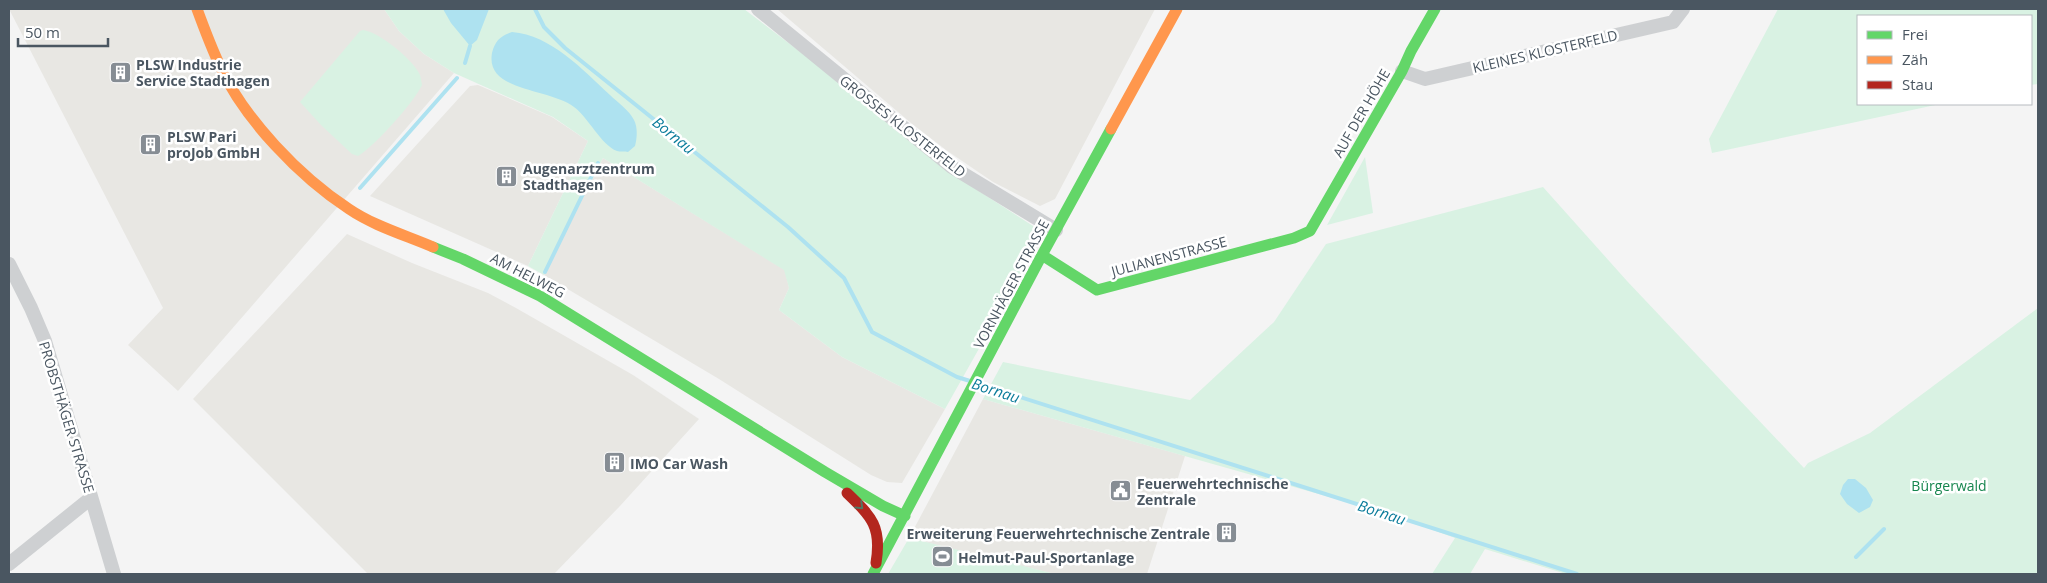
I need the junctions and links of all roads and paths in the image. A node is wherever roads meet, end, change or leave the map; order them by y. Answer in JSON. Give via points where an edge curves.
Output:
{"nodes":[{"id":1,"x":197,"y":9,"type":"edge"},
{"id":2,"x":758,"y":9,"type":"edge"},
{"id":3,"x":1177,"y":9,"type":"edge"},
{"id":4,"x":1435,"y":9,"type":"edge"},
{"id":5,"x":1683,"y":9,"type":"edge"},
{"id":6,"x":1402,"y":71,"type":"junction"},
{"id":7,"x":1056,"y":230,"type":"junction"},
{"id":8,"x":1310,"y":232,"type":"joint"},
{"id":9,"x":1042,"y":256,"type":"junction"},
{"id":10,"x":9,"y":264,"type":"edge"},
{"id":11,"x":826,"y":472,"type":"junction"},
{"id":12,"x":91,"y":498,"type":"junction"},
{"id":13,"x":905,"y":516,"type":"junction"},
{"id":14,"x":9,"y":564,"type":"edge"},
{"id":15,"x":874,"y":573,"type":"edge"},
{"id":16,"x":114,"y":574,"type":"edge"}],
"edges":[{"from":1,"to":11,"type":"main road","name":"AM HELWEG","via":[[220,67],[241,102],[279,151],[329,195],[379,225],[463,259],[540,296]]},
{"from":2,"to":7,"type":"street","name":"GROSSES KLOSTERFELD","via":[[952,167]]},
{"from":3,"to":7,"type":"main road","name":"VORNHÄGER STRASSE"},
{"from":4,"to":6,"type":"main road","name":"AUF DER HÖHE"},
{"from":5,"to":6,"type":"street","name":"KLEINES KLOSTERFELD","via":[[1673,22],[1425,79]]},
{"from":6,"to":8,"type":"main road","name":"AUF DER HÖHE"},
{"from":7,"to":9,"type":"main road","name":"VORNHÄGER STRASSE"},
{"from":8,"to":9,"type":"main road","name":"JULIANENSTRASSE","via":[[1097,290]]},
{"from":9,"to":13,"type":"main road","name":"VORNHÄGER STRASSE"},
{"from":10,"to":12,"type":"street","name":"PROBSTHÄGER STRASSE","via":[[45,341]]},
{"from":11,"to":13,"type":"main road","name":"AM HELWEG"},
{"from":11,"to":15,"type":"main road","one_way":true,"via":[[872,517],[880,546]]},
{"from":12,"to":14,"type":"street"},
{"from":12,"to":16,"type":"street","name":"PROBSTHÄGER STRASSE"},
{"from":13,"to":15,"type":"main road","name":"VORNHÄGER STRASSE"}]}
